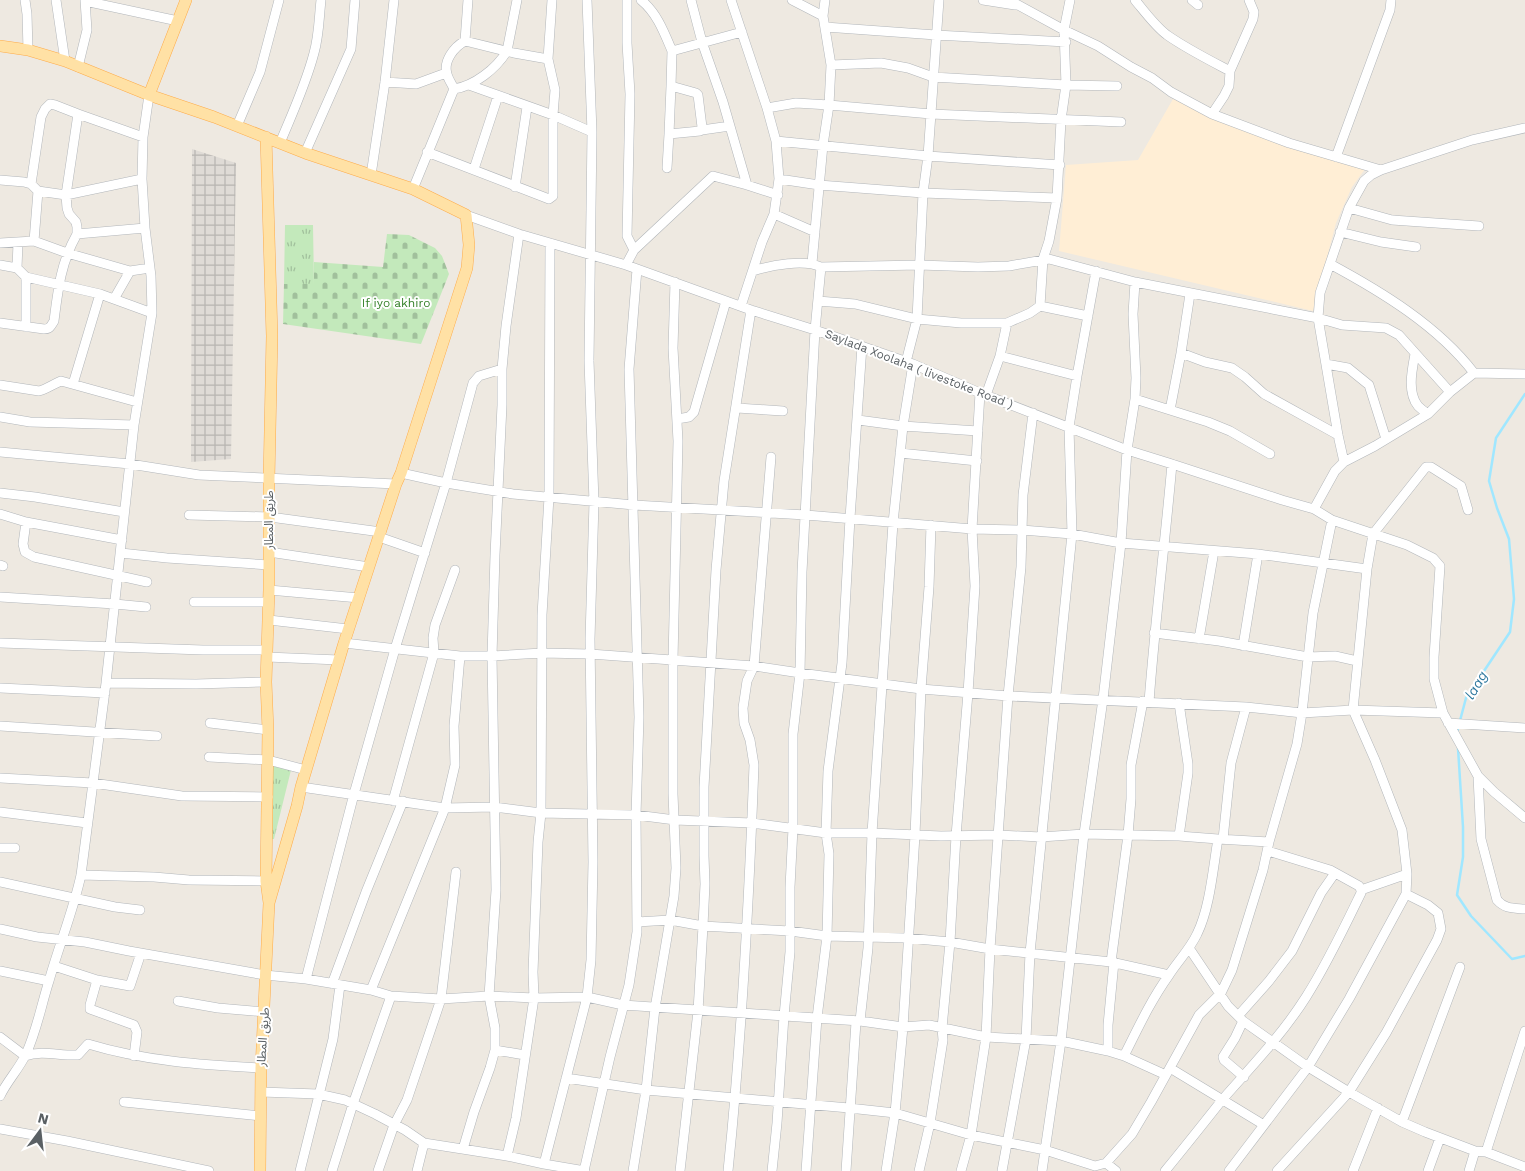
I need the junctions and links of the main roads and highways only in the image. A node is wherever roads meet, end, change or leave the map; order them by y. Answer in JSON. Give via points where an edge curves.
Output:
{"nodes":[{"id":1,"x":186,"y":0,"type":"edge"},
{"id":2,"x":0,"y":47,"type":"edge"},
{"id":3,"x":149,"y":95,"type":"junction"},
{"id":4,"x":266,"y":138,"type":"junction"},
{"id":5,"x":269,"y":903,"type":"junction"},
{"id":6,"x":260,"y":1171,"type":"edge"}],
"edges":[{"from":1,"to":3,"type":"main road"},
{"from":2,"to":3,"type":"main road","via":[[28,50],[65,61]]},
{"from":3,"to":4,"type":"main road"},
{"from":4,"to":5,"type":"main road","name":"طريق المطار","via":[[272,336],[266,682],[266,881]]},
{"from":4,"to":5,"type":"main road","name":"طريق المطار","via":[[413,189],[466,215],[469,244],[466,268],[348,629]]},
{"from":5,"to":6,"type":"main road","name":"طريق المطار","via":[[260,1092]]}]}
